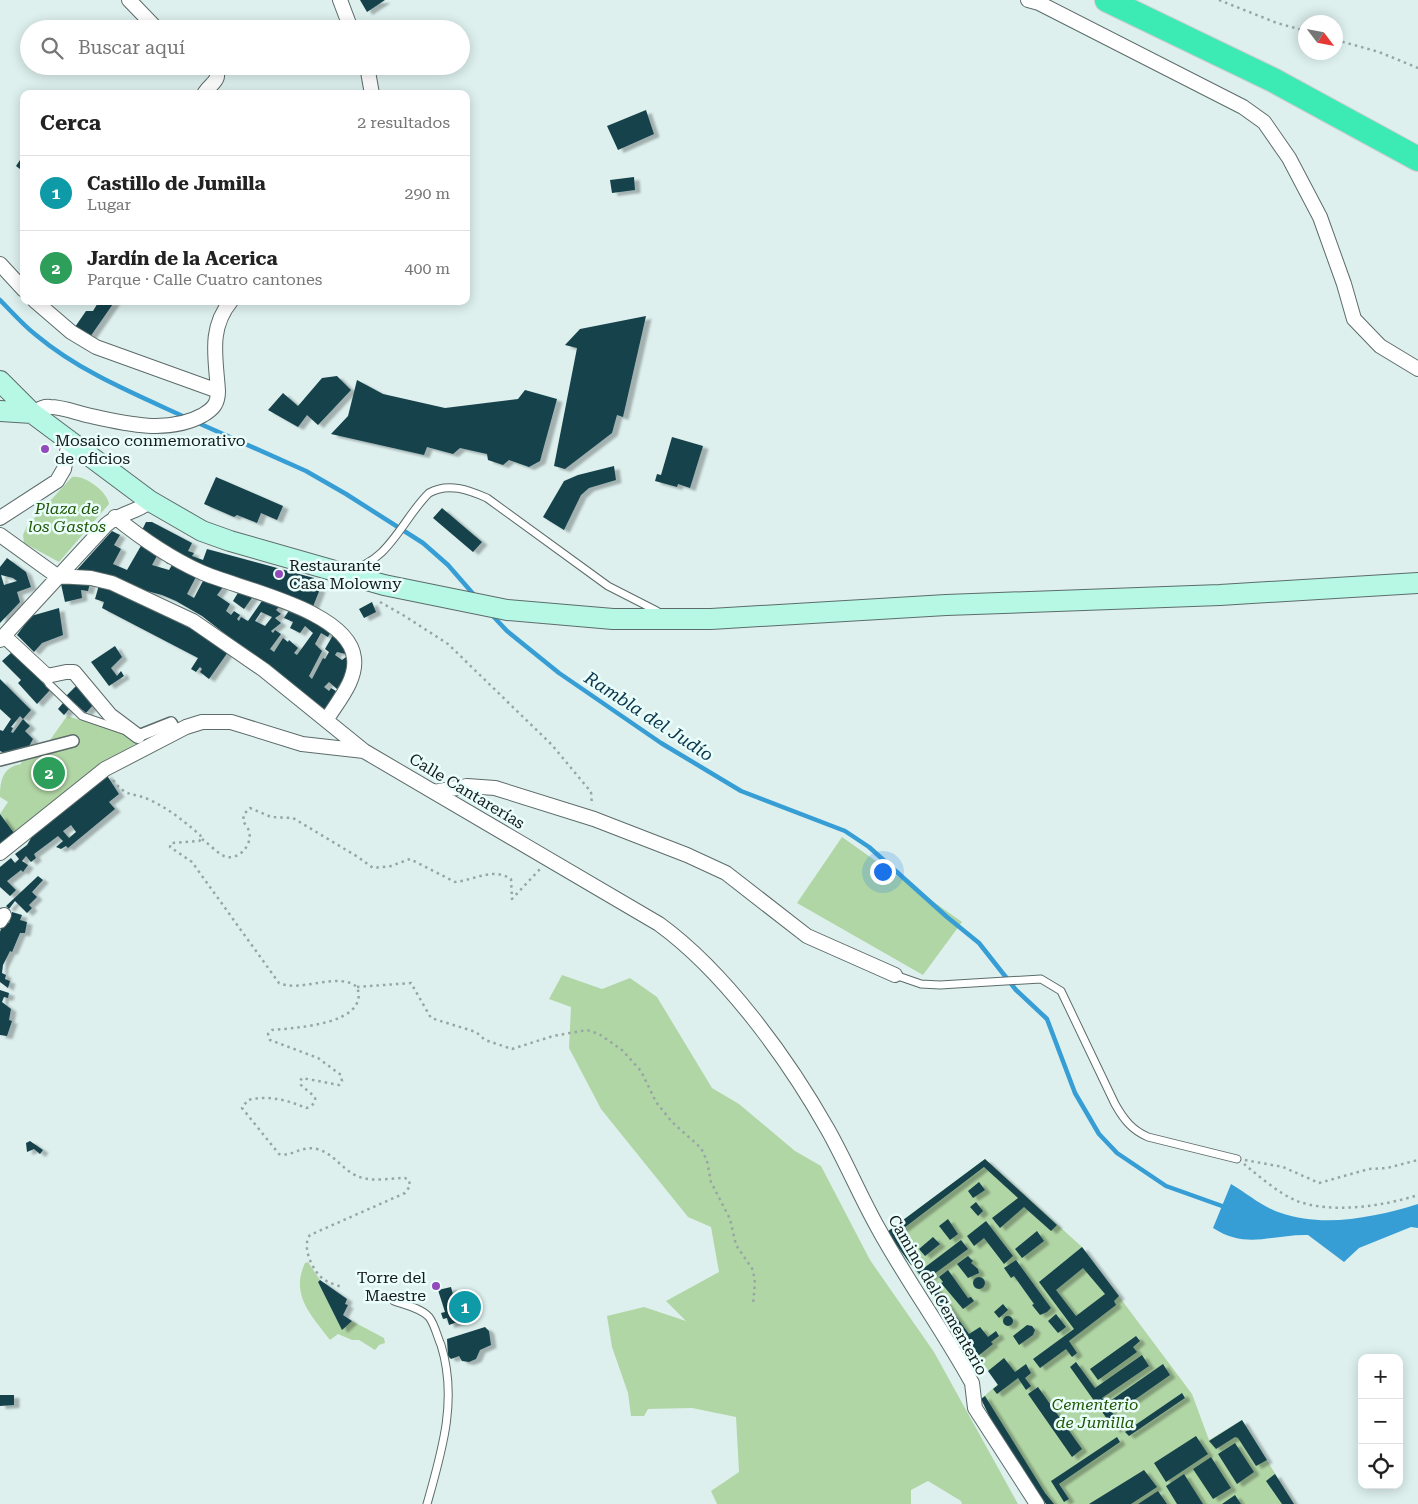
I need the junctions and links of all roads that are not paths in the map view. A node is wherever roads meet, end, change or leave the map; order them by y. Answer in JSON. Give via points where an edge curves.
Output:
{"nodes":[{"id":1,"x":129,"y":0,"type":"edge"},
{"id":2,"x":340,"y":0,"type":"edge"},
{"id":3,"x":1028,"y":0,"type":"edge"},
{"id":4,"x":1107,"y":0,"type":"edge"},
{"id":5,"x":148,"y":20,"type":"edge"},
{"id":6,"x":348,"y":20,"type":"edge"},
{"id":7,"x":218,"y":75,"type":"edge"},
{"id":8,"x":369,"y":75,"type":"edge"},
{"id":9,"x":207,"y":90,"type":"edge"},
{"id":10,"x":371,"y":90,"type":"edge"},
{"id":11,"x":1418,"y":158,"type":"edge"},
{"id":12,"x":0,"y":264,"type":"edge"},
{"id":13,"x":20,"y":286,"type":"edge"},
{"id":14,"x":40,"y":305,"type":"edge"},
{"id":15,"x":228,"y":305,"type":"edge"},
{"id":16,"x":1418,"y":369,"type":"edge"},
{"id":17,"x":0,"y":381,"type":"edge"},
{"id":18,"x":218,"y":391,"type":"junction"},
{"id":19,"x":0,"y":411,"type":"edge"},
{"id":20,"x":32,"y":413,"type":"junction"},
{"id":21,"x":69,"y":440,"type":"junction"},
{"id":22,"x":150,"y":501,"type":"junction"},
{"id":23,"x":115,"y":517,"type":"junction"},
{"id":24,"x":0,"y":518,"type":"edge"},
{"id":25,"x":0,"y":535,"type":"edge"},
{"id":26,"x":331,"y":570,"type":"junction"},
{"id":27,"x":57,"y":576,"type":"junction"},
{"id":28,"x":1418,"y":583,"type":"edge"},
{"id":29,"x":680,"y":619,"type":"junction"},
{"id":30,"x":2,"y":638,"type":"edge"},
{"id":31,"x":43,"y":673,"type":"junction"},
{"id":32,"x":327,"y":719,"type":"junction"},
{"id":33,"x":176,"y":732,"type":"junction"},
{"id":34,"x":138,"y":736,"type":"junction"},
{"id":35,"x":73,"y":741,"type":"dead end"},
{"id":36,"x":364,"y":751,"type":"junction"},
{"id":37,"x":0,"y":760,"type":"edge"},
{"id":38,"x":434,"y":792,"type":"junction"},
{"id":39,"x":0,"y":853,"type":"edge"},
{"id":40,"x":895,"y":975,"type":"joint"},
{"id":41,"x":810,"y":1102,"type":"joint"},
{"id":42,"x":1236,"y":1159,"type":"road end"},
{"id":43,"x":394,"y":1301,"type":"dead end"},
{"id":44,"x":427,"y":1504,"type":"edge"},
{"id":45,"x":1037,"y":1504,"type":"edge"}],
"edges":[{"from":1,"to":5,"type":"street"},
{"from":2,"to":6,"type":"street"},
{"from":3,"to":16,"type":"street","via":[[1243,107],[1264,122],[1289,158],[1320,217],[1354,319],[1380,346]]},
{"from":4,"to":11,"type":"highway","via":[[1273,80]]},
{"from":7,"to":9,"type":"street"},
{"from":8,"to":10,"type":"street"},
{"from":12,"to":13,"type":"street"},
{"from":14,"to":18,"type":"street","via":[[71,332],[96,347]]},
{"from":15,"to":18,"type":"street","via":[[216,330]]},
{"from":17,"to":20,"type":"main road"},
{"from":18,"to":20,"type":"street","via":[[212,410],[179,424],[142,425],[52,406]]},
{"from":19,"to":20,"type":"main road"},
{"from":20,"to":21,"type":"main road"},
{"from":21,"to":22,"type":"main road"},
{"from":21,"to":24,"type":"street","via":[[64,469],[57,481]]},
{"from":22,"to":23,"type":"street"},
{"from":22,"to":26,"type":"main road","via":[[215,536]]},
{"from":23,"to":27,"type":"street"},
{"from":23,"to":32,"type":"street","via":[[140,537],[187,565],[290,603],[346,637],[354,658],[354,673]]},
{"from":25,"to":27,"type":"street"},
{"from":26,"to":29,"type":"main road","via":[[380,593],[440,598],[555,616]]},
{"from":26,"to":29,"type":"lane","via":[[359,567],[374,558],[429,493],[451,488],[474,492],[500,506],[621,595]]},
{"from":27,"to":30,"type":"street"},
{"from":27,"to":32,"type":"street","name":"Calle Cantarerías","via":[[107,582],[178,613],[220,637]]},
{"from":28,"to":29,"type":"main road"},
{"from":30,"to":31,"type":"street"},
{"from":31,"to":34,"type":"lane","via":[[49,684],[82,716]]},
{"from":31,"to":34,"type":"street","via":[[53,676],[74,672],[110,715]]},
{"from":32,"to":36,"type":"street","name":"Calle Cantarerías"},
{"from":33,"to":34,"type":"street","via":[[171,723]]},
{"from":33,"to":36,"type":"street","via":[[202,722],[231,722],[302,744]]},
{"from":33,"to":39,"type":"street","via":[[105,769]]},
{"from":35,"to":37,"type":"street"},
{"from":36,"to":38,"type":"street","name":"Calle Cantarerías"},
{"from":38,"to":40,"type":"street","via":[[467,786],[495,788],[594,819],[687,855],[726,873],[807,936]]},
{"from":38,"to":41,"type":"street","name":"Calle Cantarerías","via":[[659,924],[688,947],[721,978]]},
{"from":40,"to":42,"type":"lane","via":[[922,984],[1041,979],[1061,991],[1116,1104],[1136,1131]]},
{"from":41,"to":45,"type":"street","name":"Camino del Cementerio","via":[[838,1148],[878,1228],[972,1383],[975,1408]]},
{"from":43,"to":44,"type":"lane","via":[[428,1316],[447,1366],[450,1398],[447,1426]]}]}
